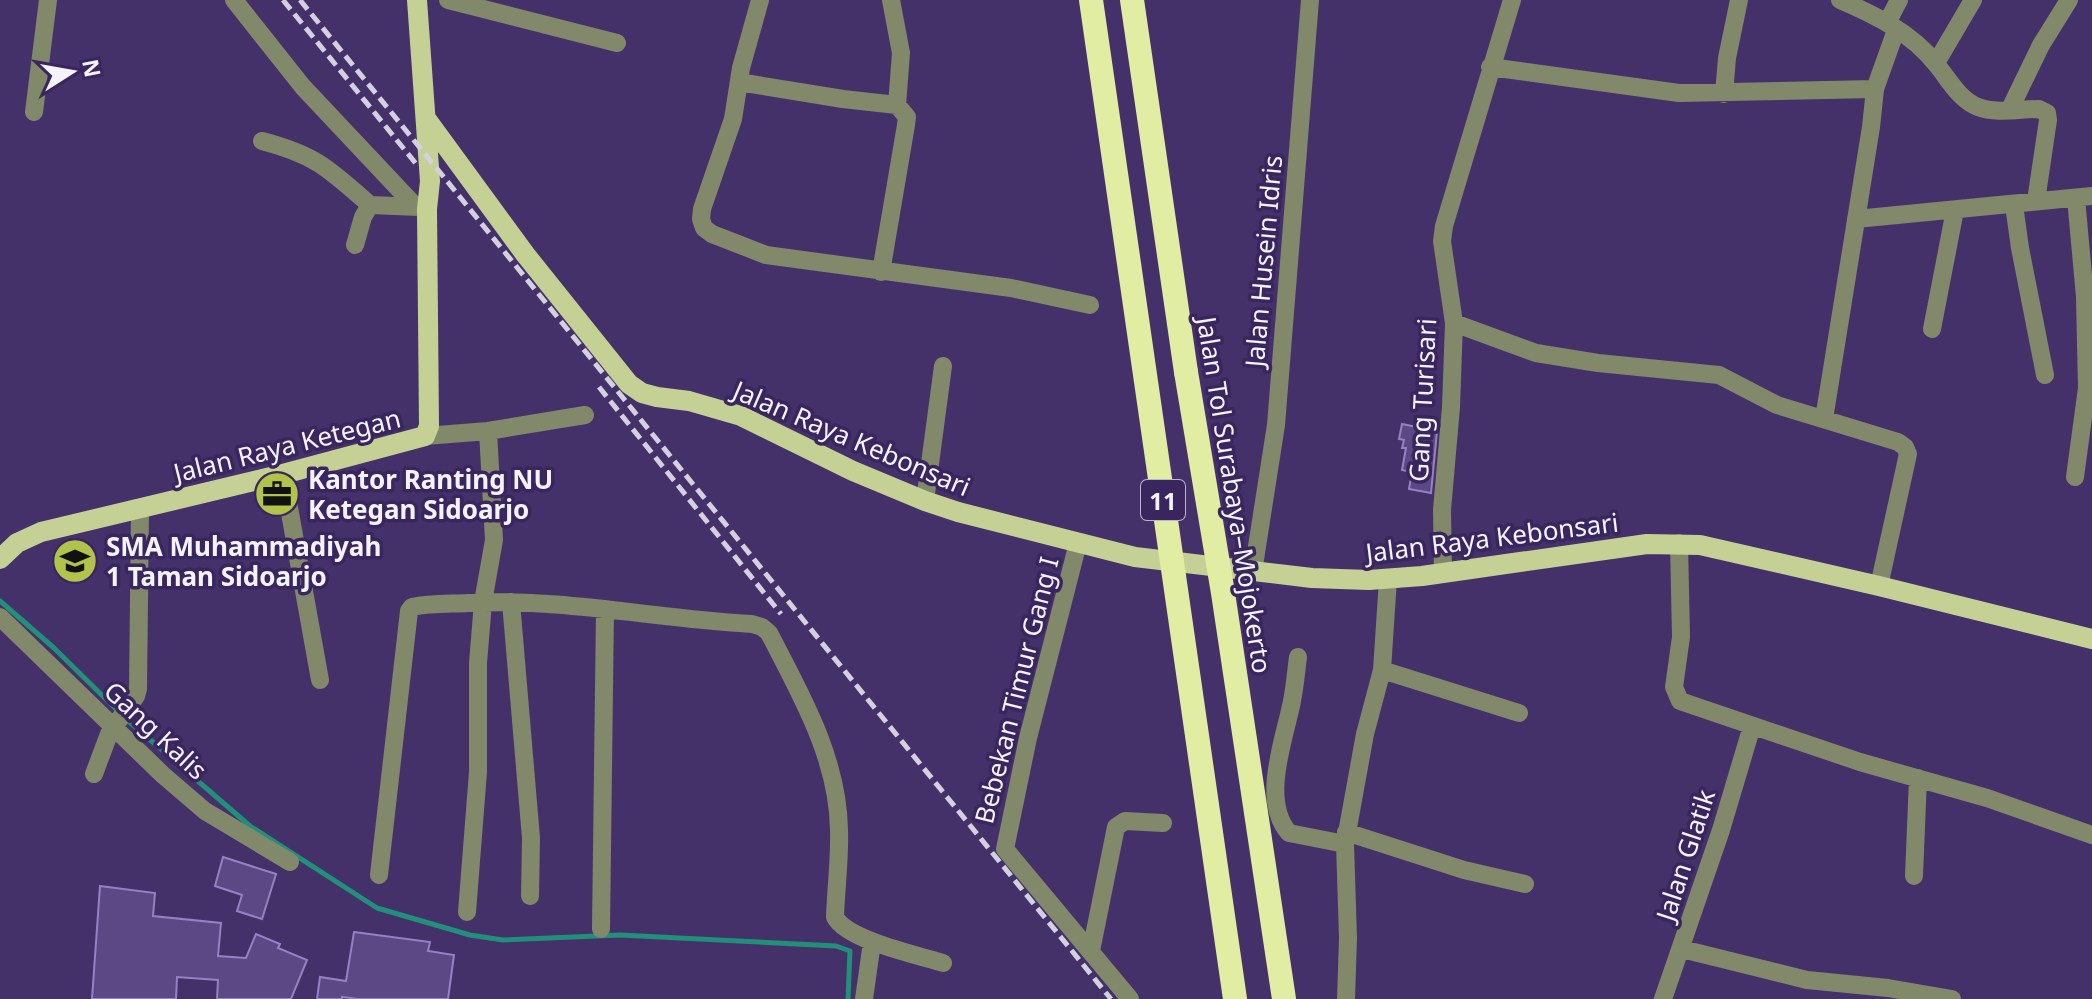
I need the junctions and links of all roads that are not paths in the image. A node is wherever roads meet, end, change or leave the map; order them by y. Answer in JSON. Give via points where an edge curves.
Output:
{"nodes":[{"id":1,"x":48,"y":0,"type":"edge"},
{"id":2,"x":234,"y":0,"type":"edge"},
{"id":3,"x":418,"y":0,"type":"edge"},
{"id":4,"x":448,"y":0,"type":"edge"},
{"id":5,"x":760,"y":0,"type":"edge"},
{"id":6,"x":891,"y":0,"type":"edge"},
{"id":7,"x":1091,"y":0,"type":"edge"},
{"id":8,"x":1132,"y":0,"type":"edge"},
{"id":9,"x":1310,"y":0,"type":"edge"},
{"id":10,"x":1512,"y":0,"type":"edge"},
{"id":11,"x":1739,"y":0,"type":"edge"},
{"id":12,"x":1840,"y":0,"type":"edge"},
{"id":13,"x":1899,"y":0,"type":"edge"},
{"id":14,"x":1973,"y":0,"type":"edge"},
{"id":15,"x":2069,"y":0,"type":"edge"},
{"id":16,"x":1892,"y":26,"type":"junction"},
{"id":17,"x":617,"y":43,"type":"dead end"},
{"id":18,"x":1936,"y":63,"type":"junction"},
{"id":19,"x":1490,"y":67,"type":"junction"},
{"id":20,"x":739,"y":82,"type":"junction"},
{"id":21,"x":1875,"y":89,"type":"junction"},
{"id":22,"x":1724,"y":94,"type":"junction"},
{"id":23,"x":897,"y":105,"type":"junction"},
{"id":24,"x":2010,"y":109,"type":"junction"},
{"id":25,"x":34,"y":112,"type":"dead end"},
{"id":26,"x":427,"y":115,"type":"junction"},
{"id":27,"x":262,"y":141,"type":"dead end"},
{"id":28,"x":2084,"y":197,"type":"edge"},
{"id":29,"x":2036,"y":201,"type":"junction"},
{"id":30,"x":370,"y":205,"type":"junction"},
{"id":31,"x":2014,"y":205,"type":"junction"},
{"id":32,"x":421,"y":207,"type":"junction"},
{"id":33,"x":1955,"y":210,"type":"junction"},
{"id":34,"x":1856,"y":219,"type":"junction"},
{"id":35,"x":355,"y":245,"type":"dead end"},
{"id":36,"x":881,"y":272,"type":"junction"},
{"id":37,"x":1090,"y":305,"type":"dead end"},
{"id":38,"x":1454,"y":323,"type":"junction"},
{"id":39,"x":1932,"y":329,"type":"dead end"},
{"id":40,"x":943,"y":366,"type":"dead end"},
{"id":41,"x":2045,"y":375,"type":"dead end"},
{"id":42,"x":585,"y":415,"type":"dead end"},
{"id":43,"x":1824,"y":419,"type":"junction"},
{"id":44,"x":488,"y":431,"type":"junction"},
{"id":45,"x":425,"y":436,"type":"junction"},
{"id":46,"x":283,"y":474,"type":"junction"},
{"id":47,"x":2075,"y":477,"type":"dead end"},
{"id":48,"x":925,"y":501,"type":"junction"},
{"id":49,"x":140,"y":509,"type":"junction"},
{"id":50,"x":1078,"y":543,"type":"junction"},
{"id":51,"x":1679,"y":543,"type":"junction"},
{"id":52,"x":0,"y":559,"type":"edge"},
{"id":53,"x":1253,"y":572,"type":"junction"},
{"id":54,"x":1443,"y":572,"type":"junction"},
{"id":55,"x":1388,"y":579,"type":"junction"},
{"id":56,"x":1879,"y":586,"type":"junction"},
{"id":57,"x":483,"y":602,"type":"junction"},
{"id":58,"x":511,"y":602,"type":"junction"},
{"id":59,"x":605,"y":609,"type":"junction"},
{"id":60,"x":0,"y":617,"type":"edge"},
{"id":61,"x":2092,"y":639,"type":"edge"},
{"id":62,"x":1298,"y":657,"type":"dead end"},
{"id":63,"x":1382,"y":670,"type":"junction"},
{"id":64,"x":320,"y":680,"type":"dead end"},
{"id":65,"x":1519,"y":713,"type":"dead end"},
{"id":66,"x":121,"y":716,"type":"junction"},
{"id":67,"x":1752,"y":726,"type":"junction"},
{"id":68,"x":94,"y":774,"type":"dead end"},
{"id":69,"x":1918,"y":778,"type":"junction"},
{"id":70,"x":1163,"y":823,"type":"dead end"},
{"id":71,"x":2092,"y":835,"type":"edge"},
{"id":72,"x":1346,"y":838,"type":"junction"},
{"id":73,"x":290,"y":862,"type":"dead end"},
{"id":74,"x":379,"y":875,"type":"dead end"},
{"id":75,"x":1914,"y":876,"type":"dead end"},
{"id":76,"x":1525,"y":884,"type":"dead end"},
{"id":77,"x":530,"y":896,"type":"dead end"},
{"id":78,"x":467,"y":912,"type":"dead end"},
{"id":79,"x":601,"y":929,"type":"dead end"},
{"id":80,"x":872,"y":942,"type":"junction"},
{"id":81,"x":1682,"y":949,"type":"junction"},
{"id":82,"x":1091,"y":951,"type":"junction"},
{"id":83,"x":943,"y":963,"type":"dead end"},
{"id":84,"x":1807,"y":980,"type":"junction"},
{"id":85,"x":1888,"y":993,"type":"edge"},
{"id":86,"x":864,"y":999,"type":"edge"},
{"id":87,"x":1130,"y":999,"type":"edge"},
{"id":88,"x":1235,"y":999,"type":"edge"},
{"id":89,"x":1284,"y":999,"type":"edge"},
{"id":90,"x":1348,"y":999,"type":"edge"},
{"id":91,"x":1663,"y":999,"type":"edge"},
{"id":92,"x":1806,"y":999,"type":"edge"},
{"id":93,"x":1952,"y":999,"type":"edge"}],
"edges":[{"from":1,"to":25,"type":"street"},
{"from":2,"to":32,"type":"street","via":[[303,87]]},
{"from":3,"to":26,"type":"main road","name":"Jalan Raya Ketegan"},
{"from":4,"to":17,"type":"street"},
{"from":5,"to":20,"type":"street"},
{"from":6,"to":23,"type":"street","via":[[901,53]]},
{"from":7,"to":88,"type":"highway","number":"11","bridge":true},
{"from":8,"to":89,"type":"highway","name":"Jalan Tol Surabaya–Mojokerto","number":"11","bridge":true},
{"from":9,"to":53,"type":"street","name":"Jalan Husein Idris","via":[[1276,425]]},
{"from":10,"to":19,"type":"street","name":"Gang Turisari"},
{"from":11,"to":22,"type":"street"},
{"from":12,"to":16,"type":"street"},
{"from":13,"to":16,"type":"street"},
{"from":14,"to":18,"type":"street"},
{"from":15,"to":24,"type":"street"},
{"from":16,"to":18,"type":"street"},
{"from":16,"to":21,"type":"street"},
{"from":18,"to":24,"type":"street","via":[[1974,106]]},
{"from":19,"to":22,"type":"street","via":[[1679,93]]},
{"from":19,"to":38,"type":"street","name":"Gang Turisari","via":[[1444,226]]},
{"from":20,"to":23,"type":"street"},
{"from":20,"to":36,"type":"street","via":[[733,119],[702,209],[704,228],[766,255]]},
{"from":21,"to":22,"type":"street"},
{"from":21,"to":34,"type":"street"},
{"from":23,"to":36,"type":"street","via":[[907,117]]},
{"from":24,"to":29,"type":"street","via":[[2047,113]]},
{"from":26,"to":32,"type":"main road","name":"Jalan Raya Ketegan","via":[[430,181]]},
{"from":26,"to":48,"type":"main road","name":"Jalan Raya Kebonsari","via":[[525,254],[629,384],[642,393],[741,416]]},
{"from":27,"to":30,"type":"street","via":[[324,164]]},
{"from":28,"to":29,"type":"street"},
{"from":28,"to":47,"type":"street","via":[[2087,388]]},
{"from":29,"to":31,"type":"street"},
{"from":30,"to":32,"type":"street"},
{"from":30,"to":35,"type":"street"},
{"from":31,"to":33,"type":"street"},
{"from":31,"to":41,"type":"street"},
{"from":32,"to":45,"type":"main road","name":"Jalan Raya Ketegan","via":[[429,426]]},
{"from":33,"to":34,"type":"street"},
{"from":33,"to":39,"type":"street"},
{"from":34,"to":43,"type":"street"},
{"from":36,"to":37,"type":"street","via":[[1011,288]]},
{"from":38,"to":43,"type":"street","via":[[1536,353],[1719,375],[1777,405]]},
{"from":38,"to":54,"type":"street","name":"Gang Turisari"},
{"from":40,"to":48,"type":"street"},
{"from":42,"to":44,"type":"street"},
{"from":43,"to":56,"type":"street","via":[[1898,442],[1908,454]]},
{"from":44,"to":45,"type":"street"},
{"from":44,"to":57,"type":"street","via":[[494,540]]},
{"from":45,"to":46,"type":"main road","name":"Jalan Raya Ketegan"},
{"from":46,"to":49,"type":"main road","name":"Jalan Raya Ketegan"},
{"from":46,"to":64,"type":"street"},
{"from":48,"to":50,"type":"main road","name":"Jalan Raya Kebonsari"},
{"from":49,"to":52,"type":"main road","name":"Jalan Raya Ketegan","via":[[41,532],[17,543]]},
{"from":49,"to":66,"type":"street","via":[[138,689]]},
{"from":50,"to":53,"type":"main road","name":"Jalan Raya Kebonsari","via":[[1135,557]]},
{"from":50,"to":82,"type":"street","name":"Bebekan Timur Gang I","via":[[1005,849]]},
{"from":51,"to":54,"type":"main road","name":"Jalan Raya Kebonsari"},
{"from":51,"to":56,"type":"main road","name":"Jalan Raya Kebonsari"},
{"from":51,"to":67,"type":"street","via":[[1677,696]]},
{"from":53,"to":55,"type":"main road","name":"Jalan Raya Kebonsari"},
{"from":54,"to":55,"type":"main road","name":"Jalan Raya Kebonsari"},
{"from":55,"to":63,"type":"street"},
{"from":56,"to":61,"type":"main road","name":"Jalan Raya Kebonsari"},
{"from":57,"to":58,"type":"street"},
{"from":57,"to":74,"type":"street","via":[[419,605],[409,611]]},
{"from":57,"to":78,"type":"street"},
{"from":58,"to":59,"type":"street"},
{"from":58,"to":77,"type":"street","via":[[531,838]]},
{"from":59,"to":79,"type":"street"},
{"from":59,"to":80,"type":"street","via":[[752,624],[769,633],[832,771],[839,828],[835,917],[840,926]]},
{"from":60,"to":66,"type":"street","name":"Gang Kalis"},
{"from":62,"to":72,"type":"street","via":[[1276,777],[1280,818],[1289,833]]},
{"from":63,"to":65,"type":"street"},
{"from":63,"to":72,"type":"street"},
{"from":66,"to":68,"type":"street"},
{"from":66,"to":73,"type":"street","name":"Gang Kalis","via":[[163,775],[205,811]]},
{"from":67,"to":69,"type":"street"},
{"from":67,"to":81,"type":"street","name":"Jalan Glatik"},
{"from":69,"to":71,"type":"street"},
{"from":69,"to":75,"type":"street"},
{"from":70,"to":82,"type":"street","via":[[1125,821],[1116,827]]},
{"from":72,"to":76,"type":"street"},
{"from":72,"to":90,"type":"street"},
{"from":80,"to":83,"type":"street"},
{"from":80,"to":86,"type":"street"},
{"from":81,"to":84,"type":"street"},
{"from":81,"to":91,"type":"street","name":"Jalan Glatik"},
{"from":82,"to":87,"type":"street"},
{"from":84,"to":85,"type":"street"},
{"from":84,"to":92,"type":"street"},
{"from":85,"to":93,"type":"street"}]}
